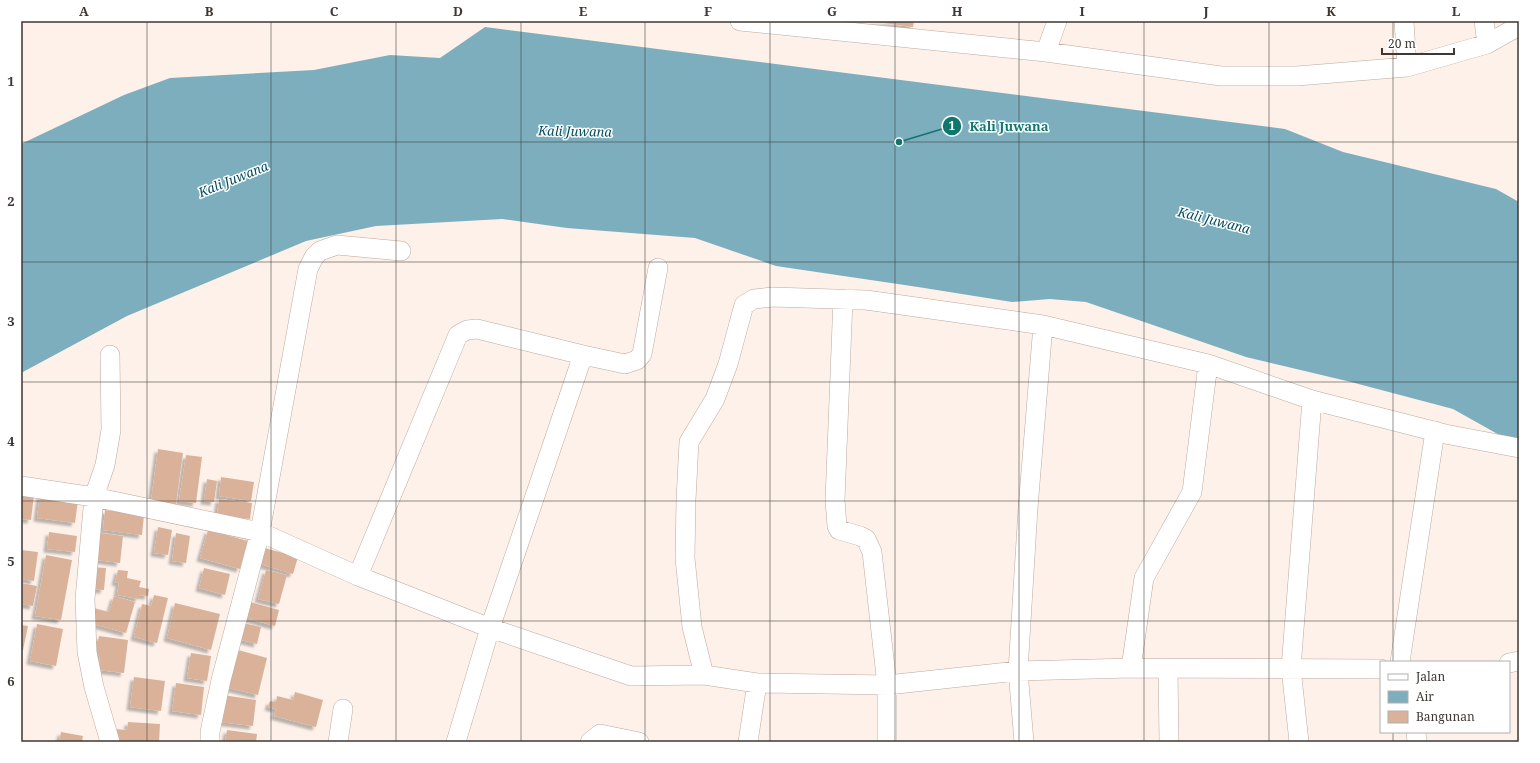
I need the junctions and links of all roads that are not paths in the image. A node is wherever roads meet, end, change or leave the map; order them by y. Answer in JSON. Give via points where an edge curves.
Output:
{"nodes":[{"id":1,"x":740,"y":21,"type":"edge"},
{"id":2,"x":1057,"y":21,"type":"edge"},
{"id":3,"x":1404,"y":21,"type":"edge"},
{"id":4,"x":1484,"y":21,"type":"edge"},
{"id":5,"x":1519,"y":26,"type":"edge"},
{"id":6,"x":1487,"y":44,"type":"junction"},
{"id":7,"x":1046,"y":52,"type":"junction"},
{"id":8,"x":1407,"y":67,"type":"junction"},
{"id":9,"x":401,"y":251,"type":"dead end"},
{"id":10,"x":658,"y":268,"type":"dead end"},
{"id":11,"x":843,"y":299,"type":"junction"},
{"id":12,"x":1043,"y":325,"type":"junction"},
{"id":13,"x":110,"y":355,"type":"dead end"},
{"id":14,"x":583,"y":355,"type":"junction"},
{"id":15,"x":1208,"y":364,"type":"junction"},
{"id":16,"x":1312,"y":400,"type":"junction"},
{"id":17,"x":1435,"y":431,"type":"junction"},
{"id":18,"x":1519,"y":448,"type":"edge"},
{"id":19,"x":21,"y":486,"type":"edge"},
{"id":20,"x":94,"y":497,"type":"junction"},
{"id":21,"x":260,"y":532,"type":"junction"},
{"id":22,"x":358,"y":576,"type":"junction"},
{"id":23,"x":490,"y":628,"type":"junction"},
{"id":24,"x":1400,"y":661,"type":"edge"},
{"id":25,"x":1131,"y":668,"type":"junction"},
{"id":26,"x":1168,"y":668,"type":"junction"},
{"id":27,"x":1291,"y":668,"type":"junction"},
{"id":28,"x":1380,"y":669,"type":"edge"},
{"id":29,"x":1018,"y":671,"type":"junction"},
{"id":30,"x":704,"y":675,"type":"junction"},
{"id":31,"x":757,"y":683,"type":"junction"},
{"id":32,"x":887,"y":685,"type":"junction"},
{"id":33,"x":343,"y":709,"type":"dead end"},
{"id":34,"x":110,"y":742,"type":"edge"},
{"id":35,"x":210,"y":742,"type":"edge"},
{"id":36,"x":338,"y":742,"type":"edge"},
{"id":37,"x":456,"y":742,"type":"edge"},
{"id":38,"x":590,"y":742,"type":"edge"},
{"id":39,"x":639,"y":742,"type":"edge"},
{"id":40,"x":748,"y":742,"type":"edge"},
{"id":41,"x":887,"y":742,"type":"edge"},
{"id":42,"x":1024,"y":742,"type":"edge"},
{"id":43,"x":1169,"y":742,"type":"edge"},
{"id":44,"x":1299,"y":742,"type":"edge"}],
"edges":[{"from":1,"to":7,"type":"street"},
{"from":2,"to":7,"type":"street"},
{"from":3,"to":8,"type":"street"},
{"from":4,"to":6,"type":"street"},
{"from":5,"to":6,"type":"street"},
{"from":6,"to":8,"type":"street"},
{"from":7,"to":8,"type":"street","via":[[1221,76],[1297,76]]},
{"from":9,"to":21,"type":"street","via":[[337,245],[320,251],[314,257],[308,269]]},
{"from":10,"to":14,"type":"street","via":[[642,354],[637,360],[625,364]]},
{"from":11,"to":12,"type":"street"},
{"from":11,"to":30,"type":"street","via":[[773,297],[754,299],[744,305],[728,364],[715,399],[689,442],[685,558],[692,627]]},
{"from":11,"to":32,"type":"street","via":[[835,500],[837,526],[839,530],[866,539],[872,552]]},
{"from":12,"to":15,"type":"street"},
{"from":12,"to":29,"type":"street"},
{"from":13,"to":20,"type":"street","via":[[111,430],[105,465]]},
{"from":14,"to":22,"type":"street","via":[[477,329],[467,330],[458,335]]},
{"from":14,"to":23,"type":"street"},
{"from":15,"to":16,"type":"street"},
{"from":15,"to":25,"type":"street","via":[[1192,492],[1144,578]]},
{"from":16,"to":17,"type":"street"},
{"from":16,"to":27,"type":"street"},
{"from":17,"to":18,"type":"street"},
{"from":17,"to":24,"type":"street"},
{"from":19,"to":20,"type":"street"},
{"from":20,"to":21,"type":"street"},
{"from":20,"to":34,"type":"street","via":[[85,599],[86,652]]},
{"from":21,"to":22,"type":"street"},
{"from":21,"to":35,"type":"street","via":[[221,680]]},
{"from":22,"to":23,"type":"street"},
{"from":23,"to":30,"type":"street","via":[[631,676]]},
{"from":23,"to":37,"type":"street"},
{"from":25,"to":26,"type":"street"},
{"from":25,"to":29,"type":"street"},
{"from":26,"to":27,"type":"street"},
{"from":26,"to":43,"type":"street"},
{"from":27,"to":28,"type":"street"},
{"from":27,"to":44,"type":"street"},
{"from":29,"to":32,"type":"street"},
{"from":29,"to":42,"type":"street"},
{"from":30,"to":31,"type":"street"},
{"from":31,"to":32,"type":"street"},
{"from":31,"to":40,"type":"street"},
{"from":32,"to":41,"type":"street"},
{"from":33,"to":36,"type":"street"},
{"from":38,"to":39,"type":"street","via":[[600,734]]}]}
